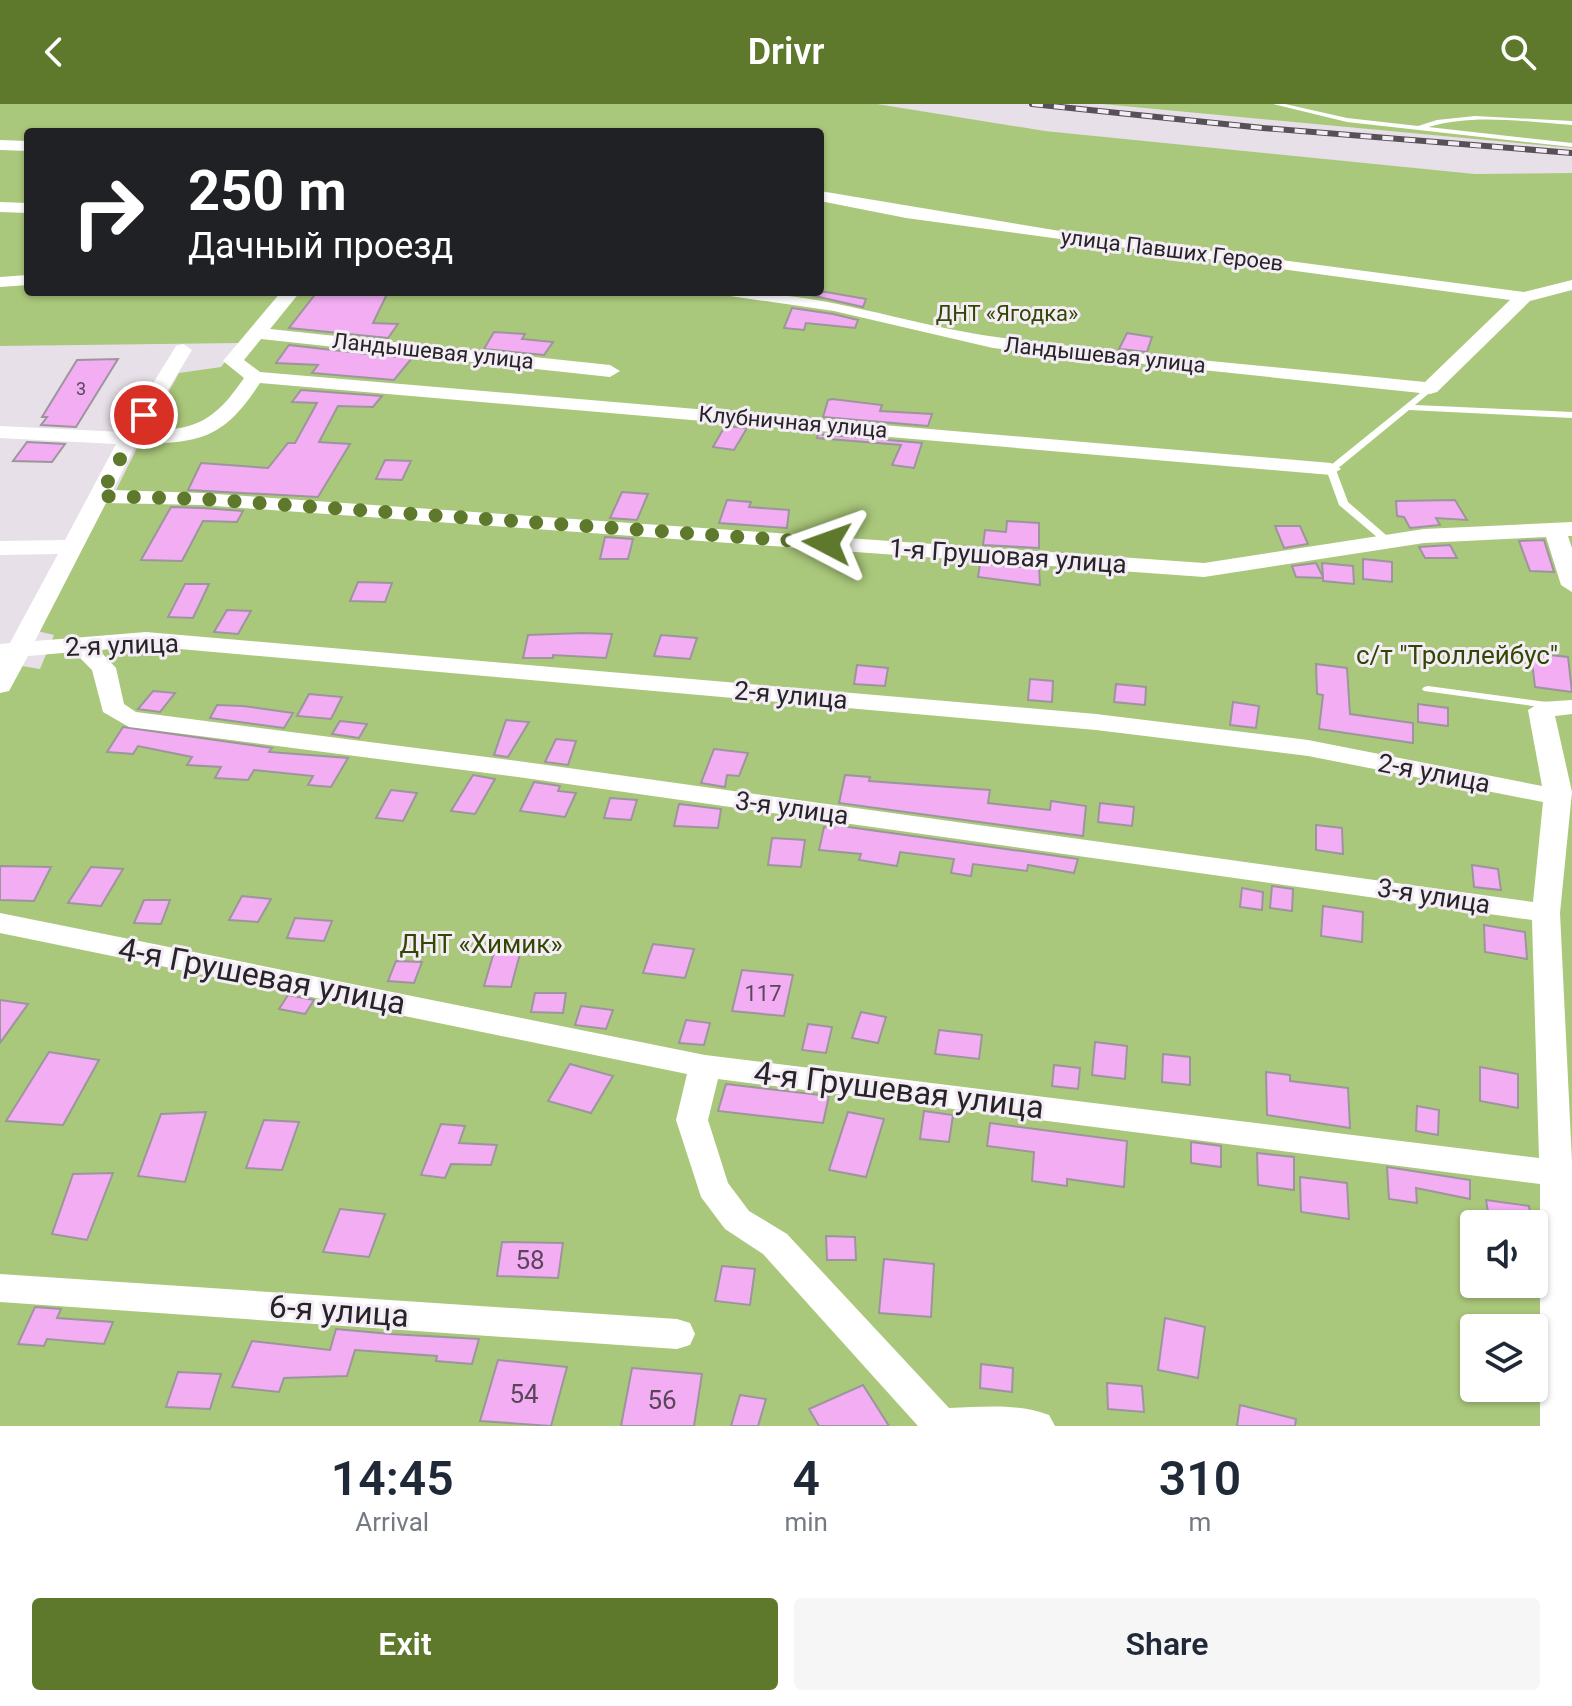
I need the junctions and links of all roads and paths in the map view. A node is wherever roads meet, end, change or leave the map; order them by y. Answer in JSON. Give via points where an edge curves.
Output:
{"nodes":[{"id":1,"x":1276,"y":104,"type":"edge"},
{"id":2,"x":1572,"y":123,"type":"edge"},
{"id":3,"x":1418,"y":128,"type":"junction"},
{"id":4,"x":0,"y":145,"type":"edge"},
{"id":5,"x":1572,"y":145,"type":"edge"},
{"id":6,"x":24,"y":146,"type":"edge"},
{"id":7,"x":824,"y":197,"type":"edge"},
{"id":8,"x":0,"y":207,"type":"edge"},
{"id":9,"x":24,"y":208,"type":"edge"},
{"id":10,"x":24,"y":280,"type":"edge"},
{"id":11,"x":0,"y":282,"type":"edge"},
{"id":12,"x":1572,"y":285,"type":"edge"},
{"id":13,"x":288,"y":296,"type":"edge"},
{"id":14,"x":764,"y":296,"type":"edge"},
{"id":15,"x":1524,"y":297,"type":"junction"},
{"id":16,"x":257,"y":333,"type":"junction"},
{"id":17,"x":183,"y":350,"type":"dead end"},
{"id":18,"x":610,"y":371,"type":"dead end"},
{"id":19,"x":255,"y":377,"type":"junction"},
{"id":20,"x":1430,"y":388,"type":"junction"},
{"id":21,"x":1407,"y":407,"type":"junction"},
{"id":22,"x":1572,"y":415,"type":"edge"},
{"id":23,"x":0,"y":432,"type":"edge"},
{"id":24,"x":130,"y":436,"type":"junction"},
{"id":25,"x":1331,"y":469,"type":"junction"},
{"id":26,"x":100,"y":496,"type":"junction"},
{"id":27,"x":1563,"y":529,"type":"edge"},
{"id":28,"x":1388,"y":541,"type":"junction"},
{"id":29,"x":73,"y":547,"type":"junction"},
{"id":30,"x":0,"y":548,"type":"edge"},
{"id":31,"x":1572,"y":585,"type":"edge"},
{"id":32,"x":80,"y":645,"type":"junction"},
{"id":33,"x":10,"y":650,"type":"edge"},
{"id":34,"x":0,"y":686,"type":"edge"},
{"id":35,"x":1428,"y":689,"type":"dead end"},
{"id":36,"x":1565,"y":707,"type":"edge"},
{"id":37,"x":1564,"y":799,"type":"edge"},
{"id":38,"x":1546,"y":913,"type":"junction"},
{"id":39,"x":0,"y":923,"type":"edge"},
{"id":40,"x":705,"y":1066,"type":"junction"},
{"id":41,"x":1556,"y":1173,"type":"junction"},
{"id":42,"x":0,"y":1288,"type":"edge"},
{"id":43,"x":677,"y":1334,"type":"dead end"},
{"id":44,"x":941,"y":1425,"type":"edge"},
{"id":45,"x":1036,"y":1426,"type":"edge"},
{"id":46,"x":1559,"y":1426,"type":"edge"}],
"edges":[{"from":1,"to":3,"type":"lane"},
{"from":2,"to":3,"type":"lane","via":[[1496,119],[1432,122]]},
{"from":3,"to":5,"type":"lane"},
{"from":4,"to":6,"type":"street"},
{"from":7,"to":15,"type":"street","name":"улица Павших Героев","via":[[1056,236]]},
{"from":8,"to":9,"type":"street"},
{"from":10,"to":11,"type":"street"},
{"from":12,"to":15,"type":"street"},
{"from":13,"to":16,"type":"street"},
{"from":14,"to":20,"type":"street","name":"Ландышевая улица","via":[[993,342]]},
{"from":15,"to":20,"type":"street"},
{"from":16,"to":18,"type":"street","name":"Ландышевая улица"},
{"from":16,"to":19,"type":"street","via":[[233,361]]},
{"from":17,"to":24,"type":"street"},
{"from":19,"to":24,"type":"street","via":[[223,420],[205,431],[163,438]]},
{"from":19,"to":25,"type":"street","name":"Клубничная улица"},
{"from":20,"to":21,"type":"lane"},
{"from":21,"to":22,"type":"lane"},
{"from":21,"to":25,"type":"lane"},
{"from":23,"to":24,"type":"street"},
{"from":24,"to":26,"type":"street"},
{"from":25,"to":28,"type":"lane","via":[[1343,503]]},
{"from":26,"to":28,"type":"street","name":"1-я Грушовая улица","via":[[1204,570]]},
{"from":26,"to":29,"type":"street"},
{"from":27,"to":28,"type":"street","name":"1-я Грушовая улица"},
{"from":27,"to":31,"type":"street"},
{"from":29,"to":30,"type":"street"},
{"from":29,"to":33,"type":"street"},
{"from":32,"to":33,"type":"street","name":"2-я улица"},
{"from":32,"to":37,"type":"street","name":"2-я улица","via":[[146,639],[1096,722],[1308,748]]},
{"from":32,"to":38,"type":"street","name":"3-я улица","via":[[104,668],[112,707],[129,719]]},
{"from":33,"to":34,"type":"street"},
{"from":35,"to":36,"type":"lane"},
{"from":36,"to":37,"type":"street","via":[[1541,710]]},
{"from":37,"to":38,"type":"street"},
{"from":38,"to":41,"type":"street"},
{"from":39,"to":40,"type":"street","name":"4-я Грушевая улица"},
{"from":40,"to":41,"type":"street","name":"4-я Грушевая улица"},
{"from":40,"to":44,"type":"street","via":[[692,1120],[713,1188],[737,1220],[775,1244]]},
{"from":41,"to":46,"type":"street"},
{"from":42,"to":43,"type":"street","name":"6-я улица"},
{"from":44,"to":45,"type":"street"}]}
